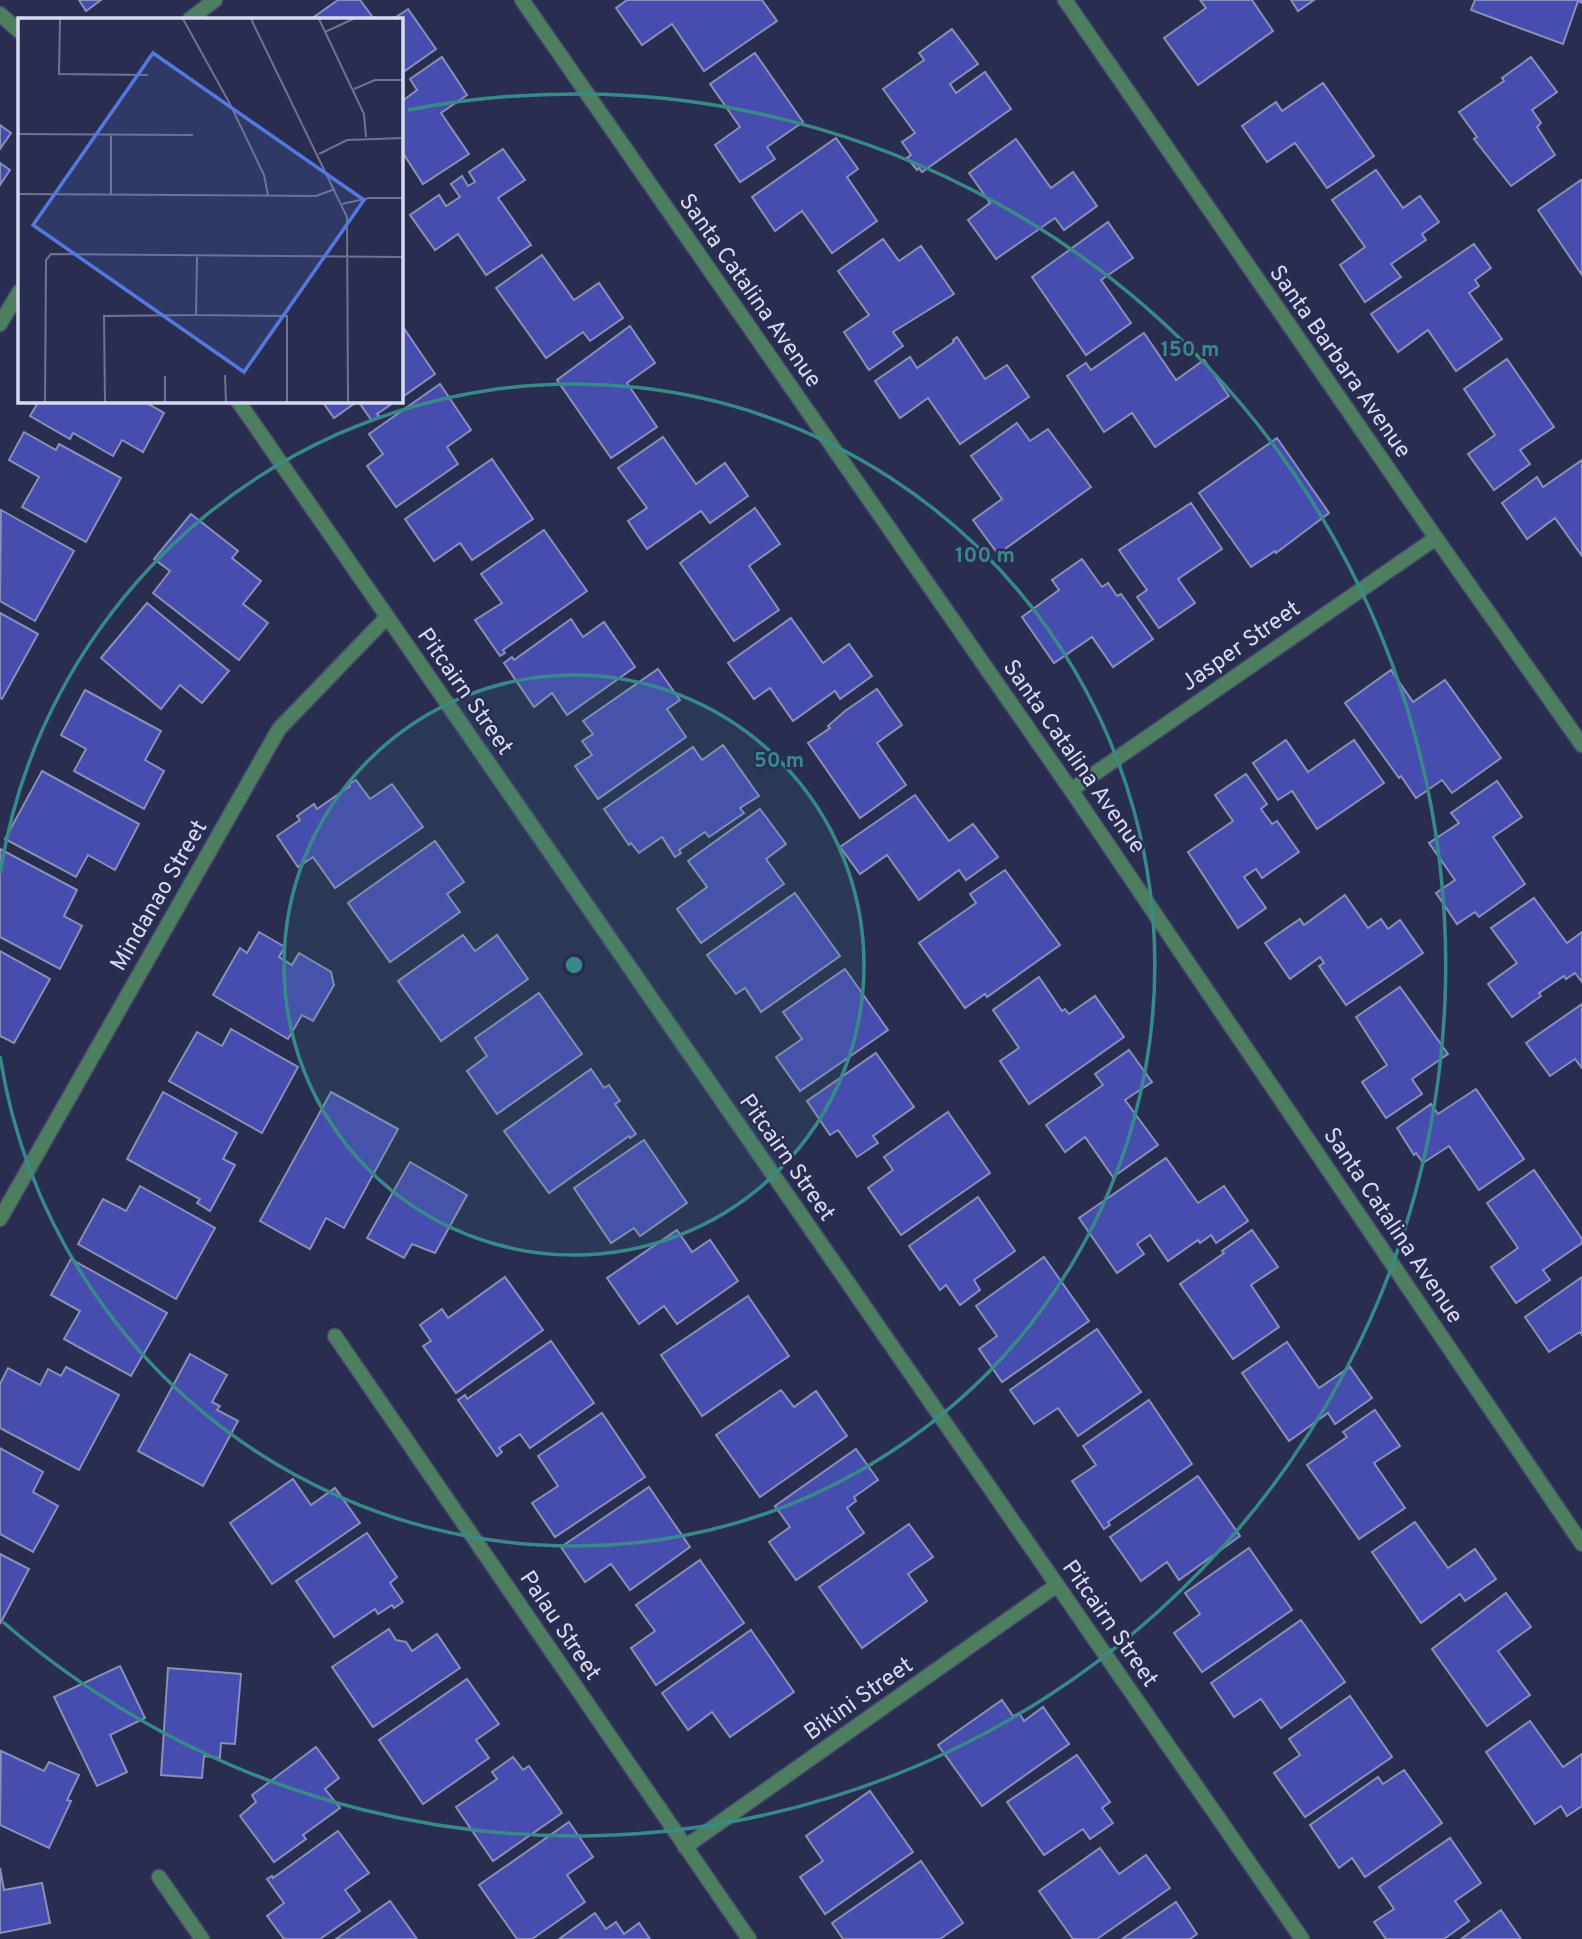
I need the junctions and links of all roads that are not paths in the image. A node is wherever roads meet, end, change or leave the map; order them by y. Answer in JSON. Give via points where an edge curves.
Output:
{"nodes":[{"id":1,"x":215,"y":0,"type":"edge"},
{"id":2,"x":522,"y":0,"type":"edge"},
{"id":3,"x":1065,"y":0,"type":"edge"},
{"id":4,"x":0,"y":14,"type":"edge"},
{"id":5,"x":191,"y":18,"type":"edge"},
{"id":6,"x":18,"y":30,"type":"edge"},
{"id":7,"x":18,"y":294,"type":"edge"},
{"id":8,"x":0,"y":324,"type":"edge"},
{"id":9,"x":239,"y":402,"type":"edge"},
{"id":10,"x":1436,"y":538,"type":"junction"},
{"id":11,"x":387,"y":617,"type":"junction"},
{"id":12,"x":1582,"y":746,"type":"edge"},
{"id":13,"x":1071,"y":789,"type":"junction"},
{"id":14,"x":0,"y":1219,"type":"edge"},
{"id":15,"x":335,"y":1336,"type":"dead end"},
{"id":16,"x":1582,"y":1544,"type":"edge"},
{"id":17,"x":1057,"y":1586,"type":"junction"},
{"id":18,"x":685,"y":1847,"type":"junction"},
{"id":19,"x":159,"y":1877,"type":"dead end"},
{"id":20,"x":202,"y":1939,"type":"edge"},
{"id":21,"x":749,"y":1939,"type":"edge"},
{"id":22,"x":1302,"y":1939,"type":"edge"}],
"edges":[{"from":1,"to":5,"type":"street"},
{"from":2,"to":13,"type":"street","name":"Santa Catalina Avenue"},
{"from":3,"to":10,"type":"street","name":"Santa Barbara Avenue"},
{"from":4,"to":6,"type":"street"},
{"from":7,"to":8,"type":"street"},
{"from":9,"to":11,"type":"street","name":"Pitcairn Street"},
{"from":10,"to":12,"type":"street","name":"Santa Barbara Avenue"},
{"from":10,"to":13,"type":"street","name":"Jasper Street"},
{"from":11,"to":14,"type":"street","name":"Mindanao Street","via":[[279,729]]},
{"from":11,"to":17,"type":"street","name":"Pitcairn Street"},
{"from":13,"to":16,"type":"street","name":"Santa Catalina Avenue"},
{"from":15,"to":18,"type":"street","name":"Palau Street"},
{"from":17,"to":18,"type":"street","name":"Bikini Street"},
{"from":17,"to":22,"type":"street","name":"Pitcairn Street"},
{"from":18,"to":21,"type":"street","name":"Palau Street"},
{"from":19,"to":20,"type":"street"}]}
